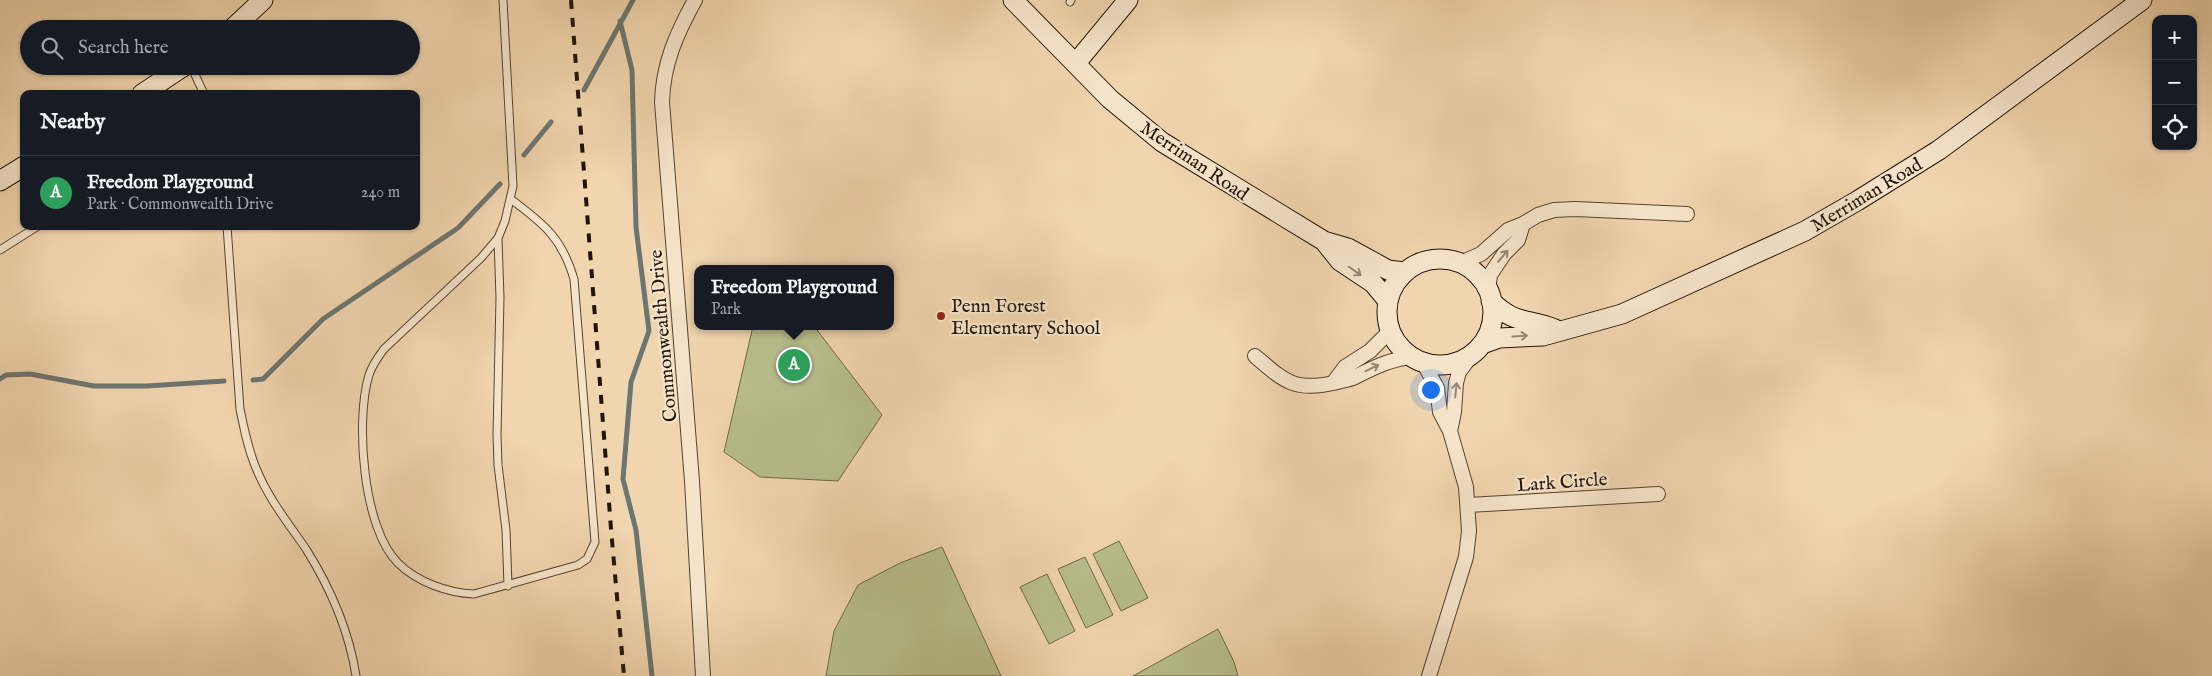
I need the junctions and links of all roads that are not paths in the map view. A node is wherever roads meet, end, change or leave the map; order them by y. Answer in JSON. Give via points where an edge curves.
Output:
{"nodes":[{"id":1,"x":263,"y":0,"type":"edge"},
{"id":2,"x":503,"y":0,"type":"edge"},
{"id":3,"x":695,"y":0,"type":"edge"},
{"id":4,"x":1013,"y":0,"type":"edge"},
{"id":5,"x":1128,"y":0,"type":"edge"},
{"id":6,"x":2142,"y":0,"type":"edge"},
{"id":7,"x":242,"y":20,"type":"edge"},
{"id":8,"x":1076,"y":63,"type":"junction"},
{"id":9,"x":170,"y":75,"type":"edge"},
{"id":10,"x":195,"y":75,"type":"edge"},
{"id":11,"x":148,"y":90,"type":"edge"},
{"id":12,"x":202,"y":90,"type":"edge"},
{"id":13,"x":20,"y":168,"type":"edge"},
{"id":14,"x":0,"y":181,"type":"edge"},
{"id":15,"x":512,"y":200,"type":"junction"},
{"id":16,"x":1687,"y":214,"type":"dead end"},
{"id":17,"x":1523,"y":224,"type":"junction"},
{"id":18,"x":32,"y":230,"type":"edge"},
{"id":19,"x":227,"y":230,"type":"edge"},
{"id":20,"x":498,"y":238,"type":"junction"},
{"id":21,"x":1324,"y":242,"type":"junction"},
{"id":22,"x":0,"y":250,"type":"edge"},
{"id":23,"x":1460,"y":263,"type":"junction"},
{"id":24,"x":1404,"y":272,"type":"junction"},
{"id":25,"x":1490,"y":296,"type":"junction"},
{"id":26,"x":1388,"y":301,"type":"junction"},
{"id":27,"x":1558,"y":330,"type":"junction"},
{"id":28,"x":1390,"y":331,"type":"junction"},
{"id":29,"x":1477,"y":348,"type":"junction"},
{"id":30,"x":1255,"y":356,"type":"dead end"},
{"id":31,"x":1418,"y":360,"type":"junction"},
{"id":32,"x":1333,"y":383,"type":"junction"},
{"id":33,"x":1450,"y":431,"type":"junction"},
{"id":34,"x":1658,"y":494,"type":"dead end"},
{"id":35,"x":1468,"y":505,"type":"junction"},
{"id":36,"x":508,"y":586,"type":"junction"},
{"id":37,"x":356,"y":676,"type":"edge"},
{"id":38,"x":704,"y":676,"type":"edge"},
{"id":39,"x":1429,"y":676,"type":"edge"}],
"edges":[{"from":1,"to":7,"type":"main road"},
{"from":2,"to":15,"type":"lane"},
{"from":3,"to":38,"type":"street","name":"Commonwealth Drive","via":[[666,61],[662,102]]},
{"from":4,"to":8,"type":"main road","name":"Merriman Road"},
{"from":5,"to":8,"type":"main road"},
{"from":6,"to":27,"type":"main road","name":"Merriman Road","via":[[1939,150],[1805,231],[1647,304],[1601,321]]},
{"from":8,"to":21,"type":"main road","name":"Merriman Road","via":[[1110,99],[1162,142]]},
{"from":9,"to":11,"type":"main road"},
{"from":10,"to":12,"type":"lane"},
{"from":13,"to":14,"type":"main road"},
{"from":15,"to":20,"type":"lane"},
{"from":15,"to":36,"type":"lane","via":[[546,226],[559,241],[574,279],[595,542],[587,559],[578,565]]},
{"from":16,"to":17,"type":"street","via":[[1575,208],[1538,215]]},
{"from":17,"to":23,"type":"street","via":[[1508,230],[1481,254]]},
{"from":25,"to":17,"type":"street","one_way":true,"via":[[1490,275],[1518,240]]},
{"from":18,"to":22,"type":"lane"},
{"from":19,"to":37,"type":"lane","via":[[240,409],[246,439],[270,496],[335,600],[353,654]]},
{"from":20,"to":36,"type":"lane","via":[[497,435]]},
{"from":20,"to":36,"type":"lane","via":[[384,349],[374,363],[365,399],[363,439],[370,499],[387,550],[397,562],[409,573],[459,593],[474,594]]},
{"from":21,"to":24,"type":"main road","name":"Merriman Road","via":[[1348,248],[1388,270]]},
{"from":21,"to":26,"type":"main road","name":"Merriman Road","one_way":true,"via":[[1340,261],[1373,283]]},
{"from":23,"to":24,"type":"main road","via":[[1446,259],[1431,260]]},
{"from":23,"to":25,"type":"main road","via":[[1472,270]]},
{"from":24,"to":26,"type":"main road"},
{"from":25,"to":27,"type":"main road","name":"Merriman Road","via":[[1501,311],[1514,319]]},
{"from":25,"to":29,"type":"main road","via":[[1491,323]]},
{"from":26,"to":28,"type":"main road"},
{"from":29,"to":27,"type":"main road","name":"Merriman Road","one_way":true,"via":[[1499,338],[1543,336]]},
{"from":28,"to":31,"type":"main road","via":[[1403,351]]},
{"from":28,"to":32,"type":"street"},
{"from":29,"to":31,"type":"main road","via":[[1449,364]]},
{"from":33,"to":29,"type":"street","one_way":true,"via":[[1459,372]]},
{"from":30,"to":32,"type":"street","via":[[1278,376],[1296,385],[1315,387]]},
{"from":32,"to":31,"type":"street","one_way":true,"via":[[1353,378],[1384,362]]},
{"from":31,"to":33,"type":"street","via":[[1434,379],[1440,412]]},
{"from":33,"to":35,"type":"street"},
{"from":34,"to":35,"type":"street","name":"Lark Circle"},
{"from":35,"to":39,"type":"street","via":[[1466,557]]}]}
